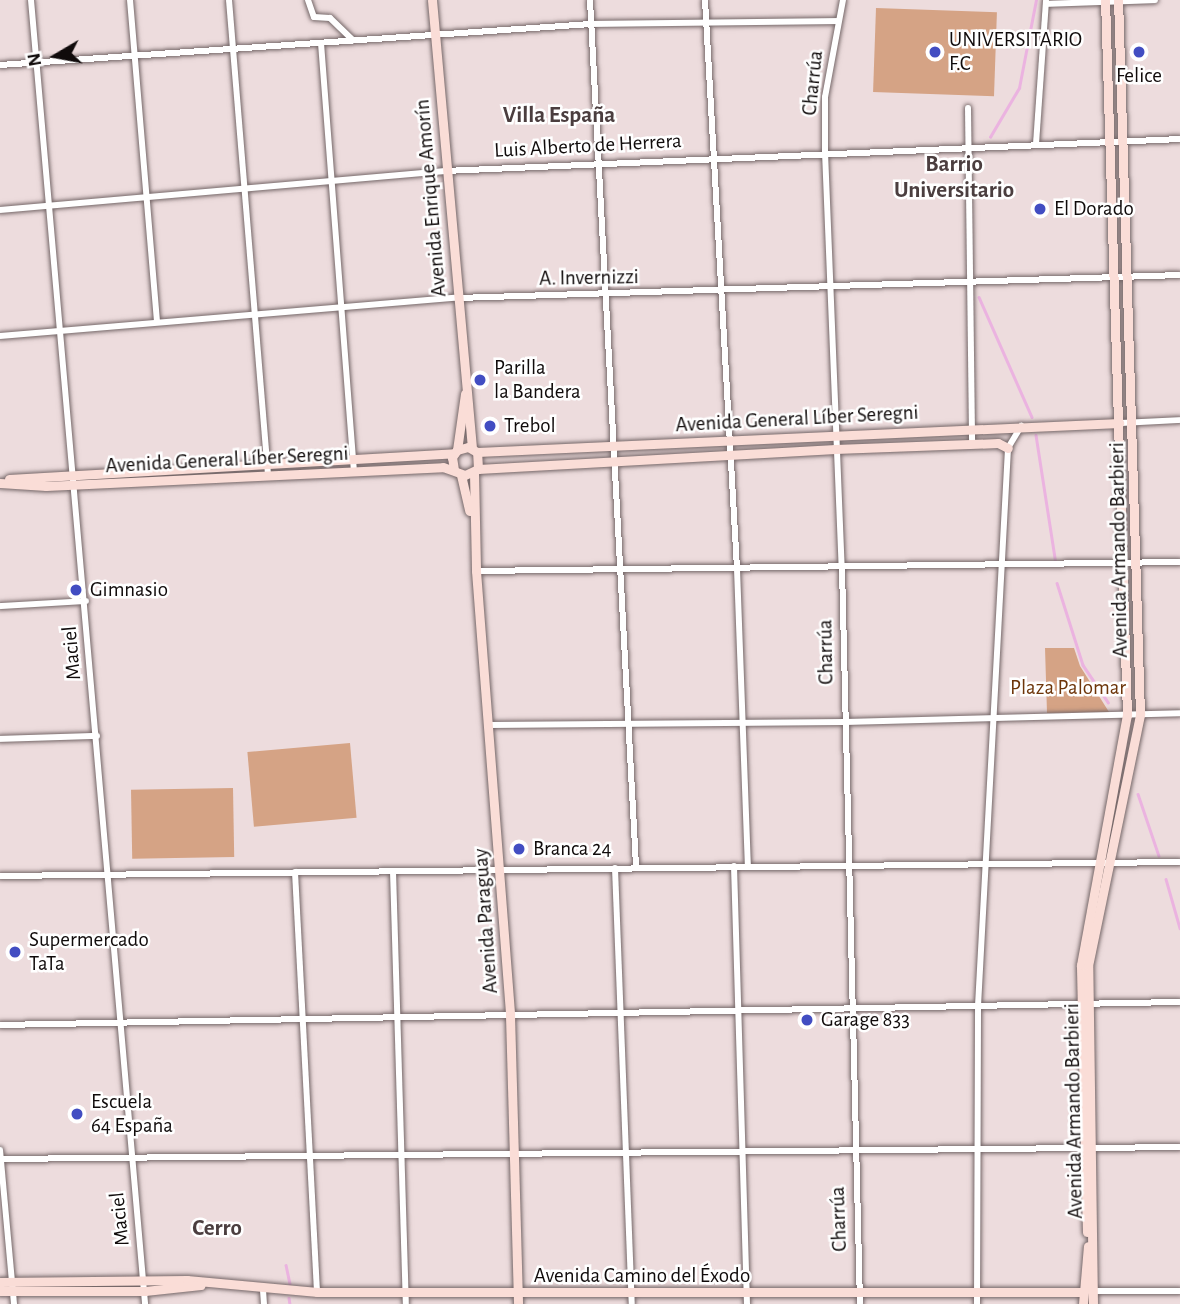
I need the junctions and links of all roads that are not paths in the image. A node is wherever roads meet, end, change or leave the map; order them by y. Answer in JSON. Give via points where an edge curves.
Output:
{"nodes":[{"id":1,"x":31,"y":0,"type":"edge"},
{"id":2,"x":130,"y":0,"type":"edge"},
{"id":3,"x":229,"y":0,"type":"edge"},
{"id":4,"x":309,"y":0,"type":"edge"},
{"id":5,"x":432,"y":0,"type":"edge"},
{"id":6,"x":590,"y":0,"type":"edge"},
{"id":7,"x":705,"y":0,"type":"edge"},
{"id":8,"x":843,"y":0,"type":"edge"},
{"id":9,"x":1155,"y":0,"type":"edge"},
{"id":10,"x":1105,"y":1,"type":"edge"},
{"id":11,"x":1118,"y":1,"type":"edge"},
{"id":12,"x":1046,"y":2,"type":"edge"},
{"id":13,"x":705,"y":21,"type":"junction"},
{"id":14,"x":838,"y":21,"type":"junction"},
{"id":15,"x":592,"y":24,"type":"junction"},
{"id":16,"x":435,"y":35,"type":"junction"},
{"id":17,"x":352,"y":40,"type":"junction"},
{"id":18,"x":321,"y":43,"type":"junction"},
{"id":19,"x":233,"y":49,"type":"junction"},
{"id":20,"x":135,"y":56,"type":"junction"},
{"id":21,"x":37,"y":63,"type":"junction"},
{"id":22,"x":0,"y":65,"type":"edge"},
{"id":23,"x":968,"y":108,"type":"dead end"},
{"id":24,"x":1180,"y":139,"type":"edge"},
{"id":25,"x":1110,"y":141,"type":"junction"},
{"id":26,"x":1122,"y":141,"type":"junction"},
{"id":27,"x":1036,"y":144,"type":"junction"},
{"id":28,"x":969,"y":147,"type":"junction"},
{"id":29,"x":825,"y":152,"type":"junction"},
{"id":30,"x":712,"y":156,"type":"junction"},
{"id":31,"x":600,"y":163,"type":"junction"},
{"id":32,"x":445,"y":171,"type":"junction"},
{"id":33,"x":332,"y":182,"type":"junction"},
{"id":34,"x":244,"y":190,"type":"junction"},
{"id":35,"x":147,"y":198,"type":"junction"},
{"id":36,"x":50,"y":206,"type":"junction"},
{"id":37,"x":0,"y":210,"type":"edge"},
{"id":38,"x":1180,"y":275,"type":"edge"},
{"id":39,"x":1115,"y":277,"type":"junction"},
{"id":40,"x":1128,"y":277,"type":"junction"},
{"id":41,"x":973,"y":281,"type":"junction"},
{"id":42,"x":830,"y":287,"type":"junction"},
{"id":43,"x":721,"y":293,"type":"junction"},
{"id":44,"x":608,"y":296,"type":"junction"},
{"id":45,"x":457,"y":298,"type":"junction"},
{"id":46,"x":342,"y":306,"type":"junction"},
{"id":47,"x":254,"y":315,"type":"junction"},
{"id":48,"x":157,"y":322,"type":"junction"},
{"id":49,"x":60,"y":330,"type":"junction"},
{"id":50,"x":0,"y":336,"type":"edge"},
{"id":51,"x":465,"y":394,"type":"junction"},
{"id":52,"x":1180,"y":420,"type":"edge"},
{"id":53,"x":1133,"y":422,"type":"junction"},
{"id":54,"x":1119,"y":423,"type":"junction"},
{"id":55,"x":1021,"y":426,"type":"junction"},
{"id":56,"x":975,"y":428,"type":"junction"},
{"id":57,"x":834,"y":436,"type":"junction"},
{"id":58,"x":728,"y":440,"type":"junction"},
{"id":59,"x":972,"y":444,"type":"junction"},
{"id":60,"x":616,"y":446,"type":"junction"},
{"id":61,"x":1008,"y":448,"type":"junction"},
{"id":62,"x":835,"y":449,"type":"junction"},
{"id":63,"x":475,"y":450,"type":"junction"},
{"id":64,"x":455,"y":452,"type":"junction"},
{"id":65,"x":729,"y":454,"type":"junction"},
{"id":66,"x":617,"y":459,"type":"junction"},
{"id":67,"x":353,"y":460,"type":"junction"},
{"id":68,"x":267,"y":464,"type":"junction"},
{"id":69,"x":476,"y":471,"type":"junction"},
{"id":70,"x":354,"y":472,"type":"junction"},
{"id":71,"x":458,"y":472,"type":"junction"},
{"id":72,"x":74,"y":473,"type":"junction"},
{"id":73,"x":268,"y":476,"type":"junction"},
{"id":74,"x":0,"y":482,"type":"edge"},
{"id":75,"x":75,"y":484,"type":"junction"},
{"id":76,"x":474,"y":537,"type":"junction"},
{"id":77,"x":1180,"y":562,"type":"edge"},
{"id":78,"x":1125,"y":564,"type":"junction"},
{"id":79,"x":1138,"y":564,"type":"junction"},
{"id":80,"x":1001,"y":565,"type":"junction"},
{"id":81,"x":842,"y":568,"type":"junction"},
{"id":82,"x":737,"y":569,"type":"junction"},
{"id":83,"x":476,"y":571,"type":"junction"},
{"id":84,"x":622,"y":571,"type":"junction"},
{"id":85,"x":86,"y":601,"type":"junction"},
{"id":86,"x":0,"y":606,"type":"edge"},
{"id":87,"x":1180,"y":713,"type":"edge"},
{"id":88,"x":1140,"y":714,"type":"junction"},
{"id":89,"x":1127,"y":715,"type":"junction"},
{"id":90,"x":995,"y":719,"type":"junction"},
{"id":91,"x":845,"y":722,"type":"junction"},
{"id":92,"x":743,"y":724,"type":"junction"},
{"id":93,"x":489,"y":725,"type":"junction"},
{"id":94,"x":631,"y":725,"type":"junction"},
{"id":95,"x":97,"y":736,"type":"junction"},
{"id":96,"x":0,"y":739,"type":"edge"},
{"id":97,"x":1103,"y":861,"type":"junction"},
{"id":98,"x":986,"y":862,"type":"junction"},
{"id":99,"x":1180,"y":862,"type":"edge"},
{"id":100,"x":847,"y":864,"type":"junction"},
{"id":101,"x":734,"y":866,"type":"junction"},
{"id":102,"x":748,"y":866,"type":"junction"},
{"id":103,"x":636,"y":867,"type":"junction"},
{"id":104,"x":501,"y":868,"type":"junction"},
{"id":105,"x":615,"y":868,"type":"junction"},
{"id":106,"x":393,"y":871,"type":"junction"},
{"id":107,"x":295,"y":872,"type":"junction"},
{"id":108,"x":106,"y":874,"type":"junction"},
{"id":109,"x":0,"y":876,"type":"edge"},
{"id":110,"x":1180,"y":1002,"type":"edge"},
{"id":111,"x":1085,"y":1004,"type":"junction"},
{"id":112,"x":978,"y":1006,"type":"junction"},
{"id":113,"x":852,"y":1009,"type":"junction"},
{"id":114,"x":738,"y":1011,"type":"junction"},
{"id":115,"x":621,"y":1013,"type":"junction"},
{"id":116,"x":510,"y":1015,"type":"junction"},
{"id":117,"x":399,"y":1017,"type":"junction"},
{"id":118,"x":304,"y":1019,"type":"junction"},
{"id":119,"x":121,"y":1023,"type":"junction"},
{"id":120,"x":0,"y":1025,"type":"edge"},
{"id":121,"x":1180,"y":1147,"type":"edge"},
{"id":122,"x":1089,"y":1148,"type":"junction"},
{"id":123,"x":975,"y":1149,"type":"junction"},
{"id":124,"x":0,"y":1150,"type":"edge"},
{"id":125,"x":854,"y":1150,"type":"junction"},
{"id":126,"x":741,"y":1151,"type":"junction"},
{"id":127,"x":626,"y":1152,"type":"junction"},
{"id":128,"x":515,"y":1153,"type":"junction"},
{"id":129,"x":312,"y":1154,"type":"junction"},
{"id":130,"x":404,"y":1154,"type":"junction"},
{"id":131,"x":132,"y":1158,"type":"junction"},
{"id":132,"x":0,"y":1159,"type":"edge"},
{"id":133,"x":0,"y":1282,"type":"edge"},
{"id":134,"x":145,"y":1285,"type":"junction"},
{"id":135,"x":13,"y":1287,"type":"junction"},
{"id":136,"x":263,"y":1290,"type":"junction"},
{"id":137,"x":407,"y":1291,"type":"junction"},
{"id":138,"x":1180,"y":1291,"type":"edge"},
{"id":139,"x":0,"y":1292,"type":"edge"},
{"id":140,"x":317,"y":1292,"type":"junction"},
{"id":141,"x":1088,"y":1292,"type":"junction"},
{"id":142,"x":517,"y":1293,"type":"junction"},
{"id":143,"x":746,"y":1293,"type":"junction"},
{"id":144,"x":859,"y":1293,"type":"junction"},
{"id":145,"x":977,"y":1293,"type":"junction"},
{"id":146,"x":631,"y":1299,"type":"edge"},
{"id":147,"x":14,"y":1304,"type":"edge"},
{"id":148,"x":145,"y":1304,"type":"edge"},
{"id":149,"x":264,"y":1304,"type":"edge"},
{"id":150,"x":406,"y":1304,"type":"edge"},
{"id":151,"x":518,"y":1304,"type":"edge"},
{"id":152,"x":747,"y":1304,"type":"edge"},
{"id":153,"x":860,"y":1304,"type":"edge"},
{"id":154,"x":977,"y":1304,"type":"edge"},
{"id":155,"x":1083,"y":1304,"type":"edge"},
{"id":156,"x":1093,"y":1304,"type":"edge"}],
"edges":[{"from":1,"to":21,"type":"street","name":"Maciel"},
{"from":2,"to":20,"type":"street"},
{"from":3,"to":19,"type":"street"},
{"from":4,"to":17,"type":"street","via":[[314,17],[330,18]]},
{"from":5,"to":16,"type":"street","name":"Avenida Enrique Amorín"},
{"from":6,"to":15,"type":"street"},
{"from":7,"to":13,"type":"street"},
{"from":8,"to":14,"type":"street","name":"Charrúa"},
{"from":9,"to":11,"type":"street"},
{"from":10,"to":11,"type":"street"},
{"from":10,"to":12,"type":"street"},
{"from":10,"to":25,"type":"street","name":"Avenida Armando Barbieri"},
{"from":11,"to":26,"type":"street","name":"Avenida Armando Barbieri"},
{"from":12,"to":27,"type":"street"},
{"from":13,"to":14,"type":"street"},
{"from":13,"to":15,"type":"street"},
{"from":13,"to":30,"type":"street"},
{"from":14,"to":29,"type":"street","name":"Charrúa","via":[[825,97]]},
{"from":15,"to":16,"type":"street"},
{"from":15,"to":31,"type":"street"},
{"from":16,"to":17,"type":"street"},
{"from":16,"to":32,"type":"street","name":"Avenida Enrique Amorín"},
{"from":17,"to":18,"type":"street"},
{"from":18,"to":19,"type":"street"},
{"from":18,"to":33,"type":"street"},
{"from":19,"to":20,"type":"street"},
{"from":19,"to":34,"type":"street"},
{"from":20,"to":21,"type":"street"},
{"from":20,"to":35,"type":"street"},
{"from":21,"to":22,"type":"street"},
{"from":21,"to":36,"type":"street","name":"Maciel"},
{"from":23,"to":28,"type":"street"},
{"from":24,"to":26,"type":"street","name":"Luis Alberto de Herrera"},
{"from":25,"to":26,"type":"street","name":"Luis Alberto de Herrera"},
{"from":25,"to":27,"type":"street","name":"Luis Alberto de Herrera"},
{"from":25,"to":39,"type":"street","name":"Avenida Armando Barbieri"},
{"from":26,"to":40,"type":"street","name":"Avenida Armando Barbieri"},
{"from":27,"to":28,"type":"street","name":"Luis Alberto de Herrera"},
{"from":28,"to":29,"type":"street","name":"Luis Alberto de Herrera"},
{"from":28,"to":41,"type":"street"},
{"from":29,"to":30,"type":"street","name":"Luis Alberto de Herrera"},
{"from":29,"to":42,"type":"street","name":"Charrúa"},
{"from":30,"to":31,"type":"street","name":"Luis Alberto de Herrera"},
{"from":30,"to":43,"type":"street"},
{"from":31,"to":32,"type":"street","name":"Luis Alberto de Herrera"},
{"from":31,"to":44,"type":"street"},
{"from":32,"to":33,"type":"street","name":"Luis Alberto de Herrera"},
{"from":32,"to":45,"type":"street","name":"Avenida Enrique Amorín"},
{"from":33,"to":34,"type":"street","name":"Luis Alberto de Herrera"},
{"from":33,"to":46,"type":"street"},
{"from":34,"to":35,"type":"street","name":"Luis Alberto de Herrera"},
{"from":34,"to":47,"type":"street"},
{"from":35,"to":36,"type":"street","name":"Luis Alberto de Herrera"},
{"from":35,"to":48,"type":"street"},
{"from":36,"to":37,"type":"street","name":"Luis Alberto de Herrera"},
{"from":36,"to":49,"type":"street","name":"Maciel"},
{"from":38,"to":40,"type":"street","name":"A. Invernizzi"},
{"from":39,"to":40,"type":"street","name":"A. Invernizzi"},
{"from":39,"to":41,"type":"street","name":"A. Invernizzi"},
{"from":39,"to":54,"type":"street","name":"Avenida Armando Barbieri"},
{"from":40,"to":53,"type":"street","name":"Avenida Armando Barbieri"},
{"from":41,"to":42,"type":"street","name":"A. Invernizzi"},
{"from":41,"to":56,"type":"street"},
{"from":42,"to":43,"type":"street","name":"A. Invernizzi"},
{"from":42,"to":57,"type":"street","name":"Charrúa"},
{"from":43,"to":44,"type":"street","name":"A. Invernizzi"},
{"from":43,"to":58,"type":"street"},
{"from":44,"to":45,"type":"street","name":"A. Invernizzi"},
{"from":44,"to":60,"type":"street"},
{"from":45,"to":46,"type":"street","name":"A. Invernizzi"},
{"from":45,"to":51,"type":"street","name":"Avenida Enrique Amorín"},
{"from":46,"to":47,"type":"street","name":"A. Invernizzi"},
{"from":46,"to":67,"type":"street"},
{"from":47,"to":48,"type":"street","name":"A. Invernizzi"},
{"from":47,"to":68,"type":"street"},
{"from":48,"to":49,"type":"street","name":"A. Invernizzi"},
{"from":49,"to":50,"type":"street","name":"A. Invernizzi"},
{"from":49,"to":72,"type":"street","name":"Maciel"},
{"from":51,"to":63,"type":"street","name":"Avenida Enrique Amorín"},
{"from":51,"to":64,"type":"street","name":"Avenida Enrique Amorín"},
{"from":52,"to":53,"type":"street"},
{"from":53,"to":54,"type":"street"},
{"from":53,"to":79,"type":"street","name":"Avenida Armando Barbieri"},
{"from":54,"to":55,"type":"street","name":"Avenida General Líber Seregni"},
{"from":54,"to":78,"type":"street","name":"Avenida Armando Barbieri"},
{"from":55,"to":56,"type":"street","name":"Avenida General Líber Seregni"},
{"from":55,"to":61,"type":"street"},
{"from":56,"to":57,"type":"street","name":"Avenida General Líber Seregni"},
{"from":56,"to":59,"type":"street"},
{"from":57,"to":58,"type":"street","name":"Avenida General Líber Seregni"},
{"from":57,"to":62,"type":"street","name":"Charrúa"},
{"from":58,"to":60,"type":"street","name":"Avenida General Líber Seregni"},
{"from":58,"to":65,"type":"street"},
{"from":59,"to":61,"type":"street","name":"Avenida General Líber Seregni","via":[[998,443]]},
{"from":59,"to":62,"type":"street","name":"Avenida General Líber Seregni"},
{"from":60,"to":63,"type":"street","name":"Avenida General Líber Seregni"},
{"from":60,"to":66,"type":"street"},
{"from":61,"to":80,"type":"street"},
{"from":62,"to":65,"type":"street","name":"Avenida General Líber Seregni"},
{"from":62,"to":81,"type":"street","name":"Charrúa"},
{"from":63,"to":64,"type":"street","name":"Avenida General Líber Seregni"},
{"from":63,"to":69,"type":"street","name":"Avenida Enrique Amorín"},
{"from":64,"to":67,"type":"street","name":"Avenida General Líber Seregni"},
{"from":64,"to":71,"type":"street","name":"Avenida Enrique Amorín"},
{"from":65,"to":66,"type":"street","name":"Avenida General Líber Seregni"},
{"from":65,"to":82,"type":"street"},
{"from":66,"to":69,"type":"street","name":"Avenida General Líber Seregni"},
{"from":66,"to":84,"type":"street"},
{"from":67,"to":68,"type":"street","name":"Avenida General Líber Seregni"},
{"from":67,"to":70,"type":"street"},
{"from":68,"to":72,"type":"street","name":"Avenida General Líber Seregni"},
{"from":68,"to":73,"type":"street"},
{"from":69,"to":71,"type":"street","name":"Avenida General Líber Seregni"},
{"from":69,"to":76,"type":"street","name":"Avenida Paraguay"},
{"from":70,"to":71,"type":"street","name":"Avenida General Líber Seregni"},
{"from":70,"to":73,"type":"street","name":"Avenida General Líber Seregni"},
{"from":71,"to":76,"type":"street","name":"Avenida Paraguay"},
{"from":72,"to":74,"type":"street","name":"Avenida General Líber Seregni"},
{"from":72,"to":75,"type":"street","name":"Maciel"},
{"from":73,"to":75,"type":"street","name":"Avenida General Líber Seregni"},
{"from":74,"to":75,"type":"street","name":"Avenida General Líber Seregni"},
{"from":75,"to":85,"type":"street","name":"Maciel"},
{"from":76,"to":83,"type":"street","name":"Avenida Paraguay"},
{"from":77,"to":79,"type":"street"},
{"from":78,"to":79,"type":"street"},
{"from":78,"to":80,"type":"street"},
{"from":78,"to":89,"type":"street","name":"Avenida Armando Barbieri"},
{"from":79,"to":88,"type":"street","name":"Avenida Armando Barbieri"},
{"from":80,"to":81,"type":"street"},
{"from":80,"to":90,"type":"street"},
{"from":81,"to":82,"type":"street"},
{"from":81,"to":91,"type":"street","name":"Charrúa"},
{"from":82,"to":84,"type":"street"},
{"from":82,"to":92,"type":"street"},
{"from":83,"to":84,"type":"street"},
{"from":83,"to":93,"type":"street","name":"Avenida Paraguay"},
{"from":84,"to":94,"type":"street"},
{"from":85,"to":86,"type":"street"},
{"from":85,"to":95,"type":"street","name":"Maciel"},
{"from":87,"to":88,"type":"street"},
{"from":88,"to":89,"type":"street"},
{"from":88,"to":97,"type":"street","name":"Avenida Armando Barbieri"},
{"from":89,"to":90,"type":"street"},
{"from":89,"to":97,"type":"street","name":"Avenida Armando Barbieri"},
{"from":90,"to":91,"type":"street"},
{"from":90,"to":98,"type":"street"},
{"from":91,"to":92,"type":"street"},
{"from":91,"to":100,"type":"street","name":"Charrúa"},
{"from":92,"to":94,"type":"street"},
{"from":92,"to":102,"type":"street"},
{"from":93,"to":94,"type":"street"},
{"from":93,"to":104,"type":"street","name":"Avenida Paraguay"},
{"from":94,"to":103,"type":"street"},
{"from":95,"to":96,"type":"street"},
{"from":95,"to":108,"type":"street","name":"Maciel"},
{"from":97,"to":98,"type":"street"},
{"from":97,"to":99,"type":"street"},
{"from":97,"to":111,"type":"street","name":"Avenida Armando Barbieri","via":[[1082,946]]},
{"from":98,"to":100,"type":"street"},
{"from":98,"to":112,"type":"street"},
{"from":100,"to":102,"type":"street"},
{"from":100,"to":113,"type":"street","name":"Charrúa"},
{"from":101,"to":102,"type":"street"},
{"from":101,"to":103,"type":"street"},
{"from":101,"to":114,"type":"street"},
{"from":103,"to":105,"type":"street"},
{"from":104,"to":105,"type":"street"},
{"from":104,"to":106,"type":"street"},
{"from":104,"to":116,"type":"street","name":"Avenida Paraguay"},
{"from":105,"to":115,"type":"street"},
{"from":106,"to":107,"type":"street"},
{"from":106,"to":117,"type":"street"},
{"from":107,"to":108,"type":"street"},
{"from":107,"to":118,"type":"street"},
{"from":108,"to":109,"type":"street"},
{"from":108,"to":119,"type":"street","name":"Maciel"},
{"from":110,"to":111,"type":"street"},
{"from":111,"to":112,"type":"street"},
{"from":111,"to":122,"type":"street","name":"Avenida Armando Barbieri"},
{"from":112,"to":113,"type":"street"},
{"from":112,"to":123,"type":"street"},
{"from":113,"to":114,"type":"street"},
{"from":113,"to":125,"type":"street","name":"Charrúa"},
{"from":114,"to":115,"type":"street"},
{"from":114,"to":126,"type":"street"},
{"from":115,"to":116,"type":"street"},
{"from":115,"to":127,"type":"street"},
{"from":116,"to":117,"type":"street"},
{"from":116,"to":128,"type":"street","name":"Avenida Paraguay"},
{"from":117,"to":118,"type":"street"},
{"from":117,"to":130,"type":"street"},
{"from":118,"to":119,"type":"street"},
{"from":118,"to":129,"type":"street"},
{"from":119,"to":120,"type":"street"},
{"from":119,"to":131,"type":"street","name":"Maciel"},
{"from":121,"to":122,"type":"street"},
{"from":122,"to":123,"type":"street"},
{"from":122,"to":141,"type":"street","name":"Avenida Armando Barbieri"},
{"from":123,"to":125,"type":"street"},
{"from":123,"to":145,"type":"street"},
{"from":124,"to":132,"type":"street"},
{"from":125,"to":126,"type":"street"},
{"from":125,"to":144,"type":"street","name":"Charrúa"},
{"from":126,"to":127,"type":"street"},
{"from":126,"to":143,"type":"street"},
{"from":127,"to":128,"type":"street"},
{"from":127,"to":146,"type":"street"},
{"from":128,"to":130,"type":"street"},
{"from":128,"to":142,"type":"street","name":"Avenida Paraguay"},
{"from":129,"to":130,"type":"street"},
{"from":129,"to":131,"type":"street"},
{"from":129,"to":140,"type":"street"},
{"from":130,"to":137,"type":"street"},
{"from":131,"to":132,"type":"street"},
{"from":131,"to":134,"type":"street","name":"Maciel"},
{"from":132,"to":135,"type":"street"},
{"from":133,"to":135,"type":"street","name":"Avenida Camino del Éxodo"},
{"from":134,"to":135,"type":"street","name":"Avenida Camino del Éxodo"},
{"from":134,"to":136,"type":"street","name":"Avenida Camino del Éxodo"},
{"from":134,"to":148,"type":"street","name":"Maciel"},
{"from":135,"to":139,"type":"street","name":"Avenida Camino del Éxodo"},
{"from":135,"to":147,"type":"street"},
{"from":136,"to":140,"type":"street","name":"Avenida Camino del Éxodo"},
{"from":136,"to":149,"type":"street"},
{"from":137,"to":140,"type":"street","name":"Avenida Camino del Éxodo"},
{"from":137,"to":142,"type":"street","name":"Avenida Camino del Éxodo"},
{"from":137,"to":150,"type":"street"},
{"from":138,"to":141,"type":"street"},
{"from":141,"to":145,"type":"street","name":"Avenida Camino del Éxodo"},
{"from":141,"to":155,"type":"street","name":"Avenida Armando Barbieri"},
{"from":141,"to":156,"type":"street","name":"Avenida Armando Barbieri"},
{"from":142,"to":146,"type":"street","name":"Avenida Camino del Éxodo"},
{"from":142,"to":151,"type":"street","name":"Avenida Paraguay"},
{"from":143,"to":144,"type":"street","name":"Avenida Camino del Éxodo"},
{"from":143,"to":146,"type":"street","name":"Avenida Camino del Éxodo"},
{"from":143,"to":152,"type":"street"},
{"from":144,"to":145,"type":"street","name":"Avenida Camino del Éxodo"},
{"from":144,"to":153,"type":"street","name":"Charrúa"},
{"from":145,"to":154,"type":"street"}]}
